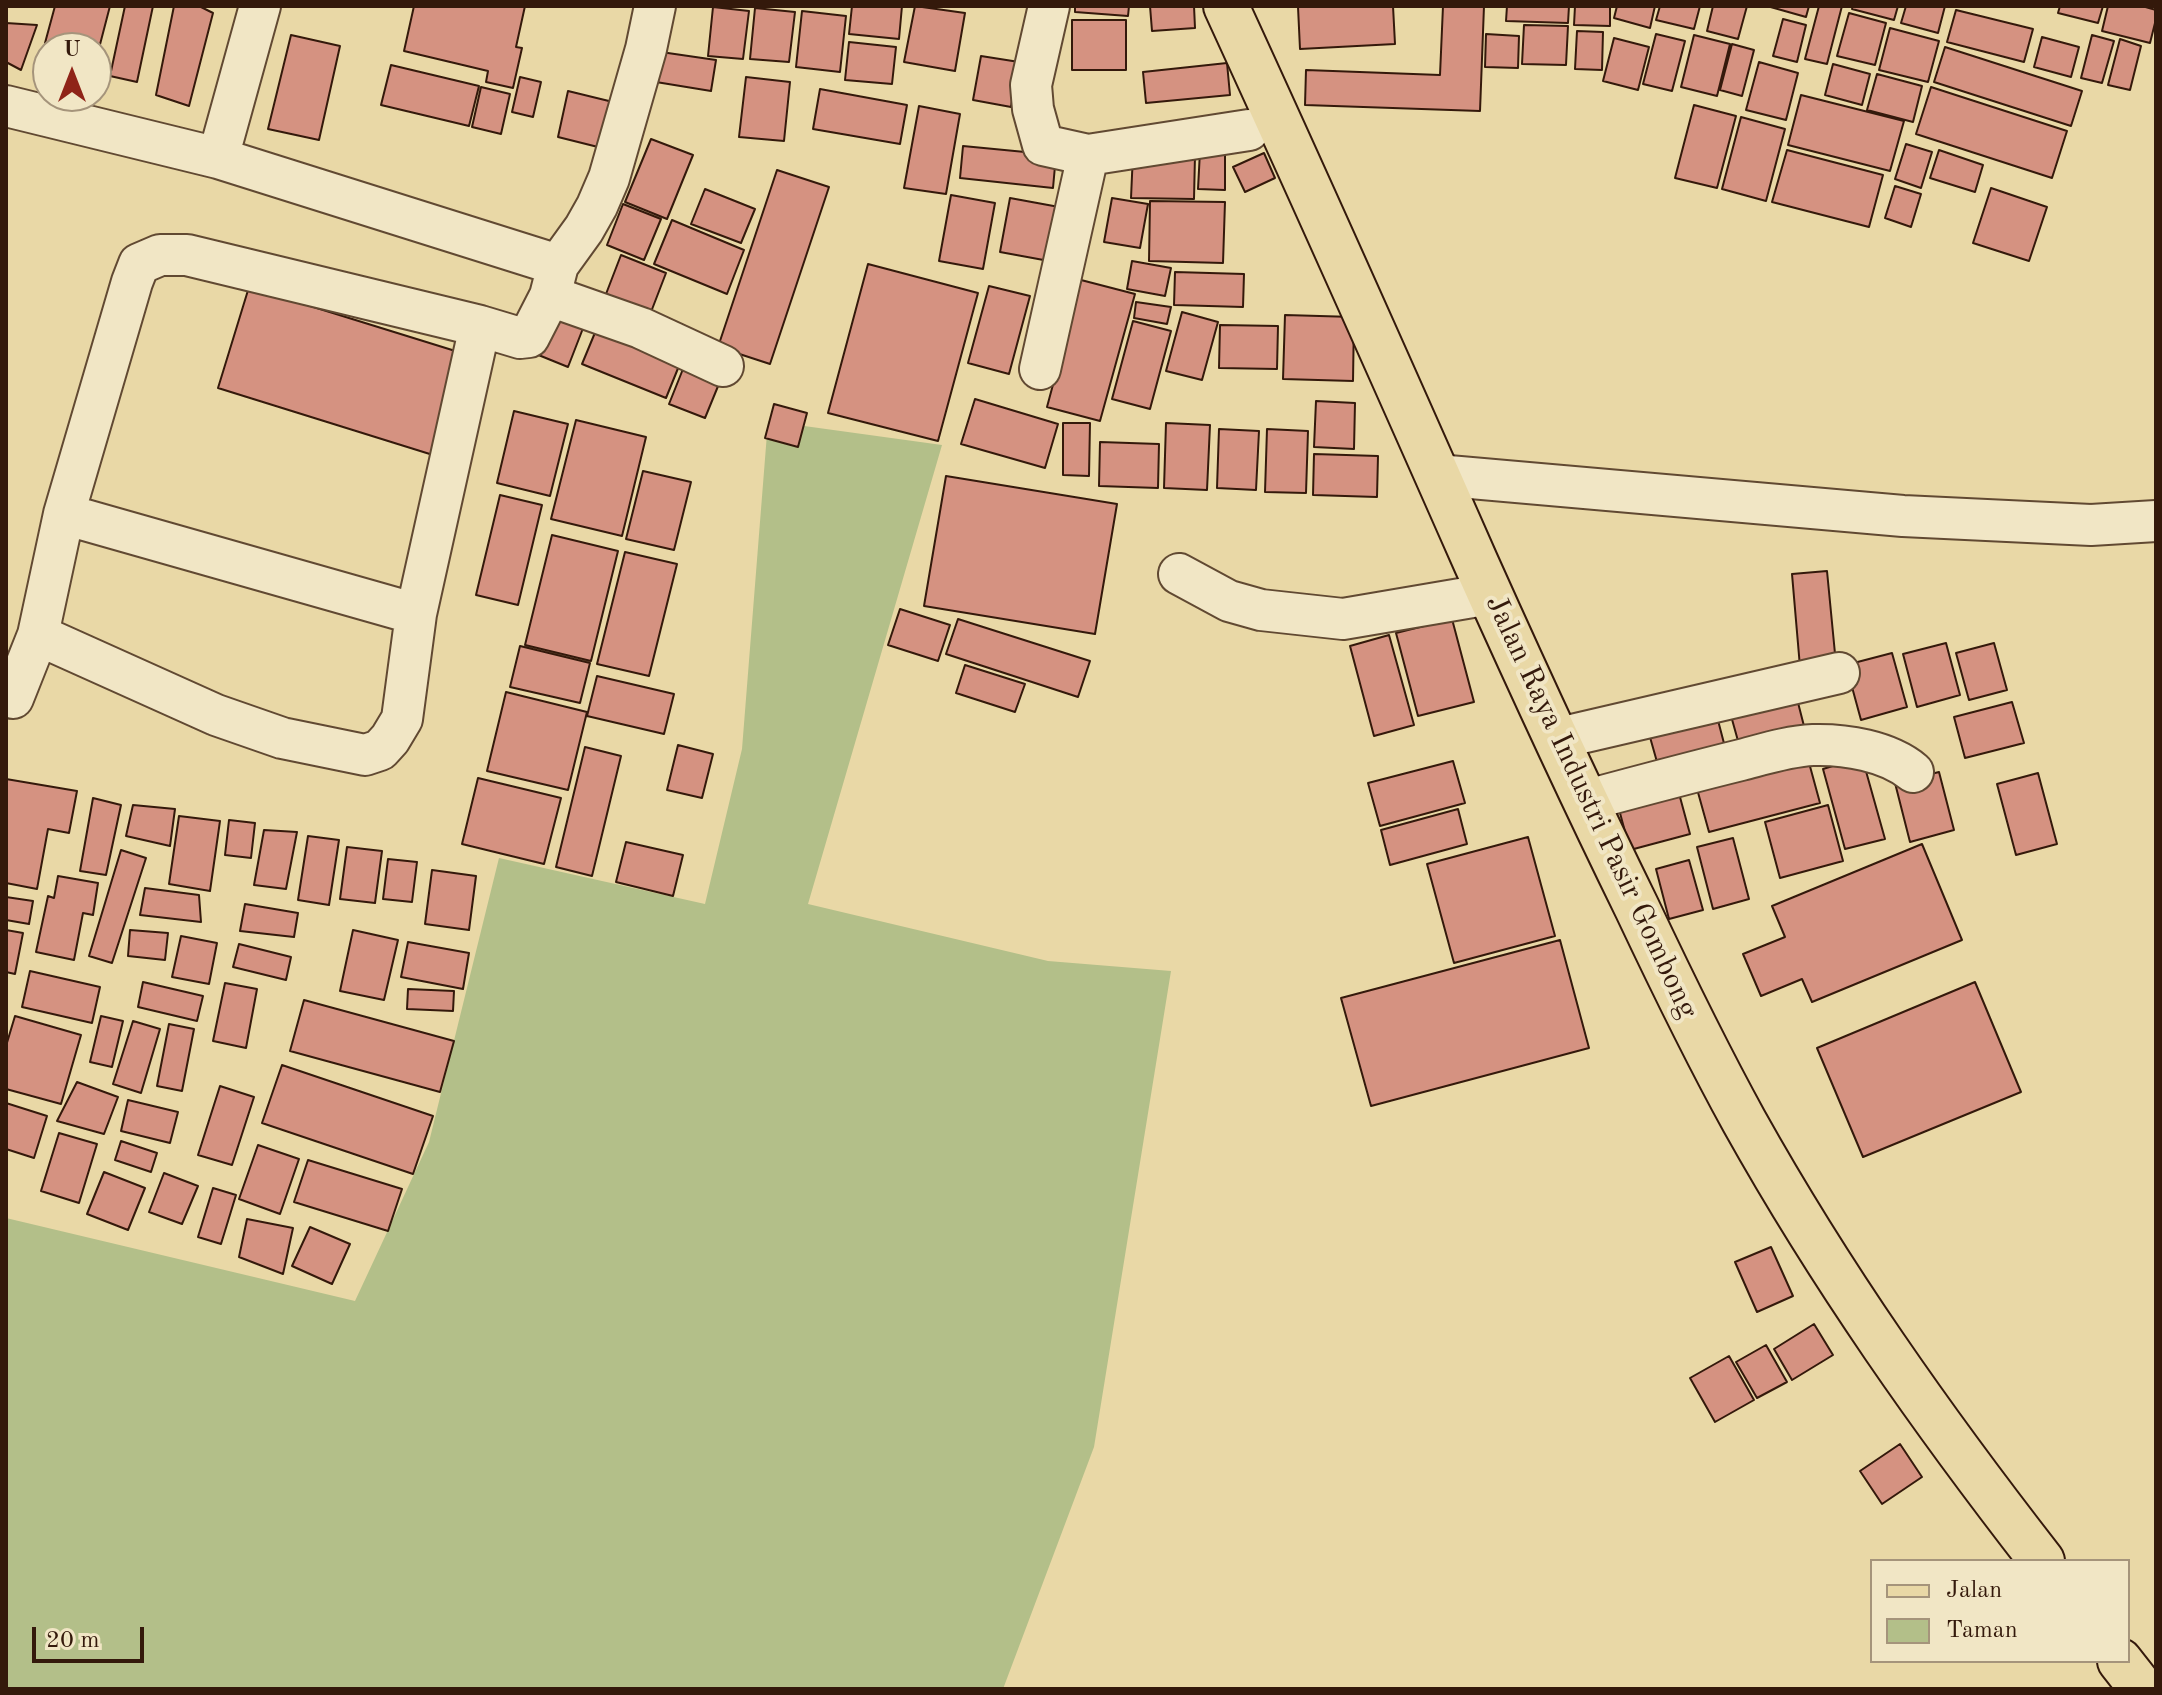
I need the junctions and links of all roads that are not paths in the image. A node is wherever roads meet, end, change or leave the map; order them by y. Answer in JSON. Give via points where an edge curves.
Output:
{"nodes":[{"id":1,"x":260,"y":6,"type":"edge"},
{"id":2,"x":655,"y":6,"type":"edge"},
{"id":3,"x":1049,"y":6,"type":"edge"},
{"id":4,"x":1226,"y":6,"type":"edge"},
{"id":5,"x":6,"y":106,"type":"edge"},
{"id":6,"x":1249,"y":130,"type":"dead end"},
{"id":7,"x":1088,"y":155,"type":"junction"},
{"id":8,"x":218,"y":158,"type":"junction"},
{"id":9,"x":554,"y":280,"type":"junction"},
{"id":10,"x":480,"y":326,"type":"junction"},
{"id":11,"x":723,"y":366,"type":"dead end"},
{"id":12,"x":1040,"y":369,"type":"dead end"},
{"id":13,"x":1437,"y":475,"type":"junction"},
{"id":14,"x":64,"y":514,"type":"junction"},
{"id":15,"x":2156,"y":521,"type":"edge"},
{"id":16,"x":1179,"y":574,"type":"dead end"},
{"id":17,"x":1490,"y":594,"type":"junction"},
{"id":18,"x":416,"y":614,"type":"junction"},
{"id":19,"x":38,"y":635,"type":"junction"},
{"id":20,"x":1839,"y":673,"type":"dead end"},
{"id":21,"x":13,"y":698,"type":"dead end"},
{"id":22,"x":1555,"y":739,"type":"junction"},
{"id":23,"x":1913,"y":772,"type":"dead end"},
{"id":24,"x":1584,"y":801,"type":"junction"},
{"id":25,"x":2040,"y":1559,"type":"edge"},
{"id":26,"x":2122,"y":1663,"type":"edge"},
{"id":27,"x":2142,"y":1688,"type":"edge"}],
"edges":[{"from":1,"to":8,"type":"street"},
{"from":2,"to":9,"type":"street","via":[[609,178]]},
{"from":3,"to":7,"type":"street","via":[[1031,85],[1033,109],[1043,145]]},
{"from":4,"to":13,"type":"main road","name":"Jalan Raya Industri Pasir Gombong"},
{"from":5,"to":8,"type":"street"},
{"from":6,"to":7,"type":"street"},
{"from":7,"to":12,"type":"street"},
{"from":8,"to":9,"type":"street"},
{"from":9,"to":10,"type":"street","via":[[529,337]]},
{"from":9,"to":11,"type":"street"},
{"from":10,"to":14,"type":"street","via":[[187,255],[160,255],[139,264]]},
{"from":10,"to":18,"type":"street"},
{"from":13,"to":15,"type":"street","via":[[1903,516],[2091,525]]},
{"from":13,"to":17,"type":"main road","name":"Jalan Raya Industri Pasir Gombong"},
{"from":14,"to":18,"type":"street"},
{"from":14,"to":19,"type":"street"},
{"from":16,"to":17,"type":"street","via":[[1250,607],[1343,619]]},
{"from":17,"to":22,"type":"main road","name":"Jalan Raya Industri Pasir Gombong"},
{"from":18,"to":19,"type":"street","via":[[402,719],[380,750],[365,755],[282,738],[216,715]]},
{"from":19,"to":21,"type":"street"},
{"from":20,"to":22,"type":"street"},
{"from":22,"to":24,"type":"main road","name":"Jalan Raya Industri Pasir Gombong"},
{"from":23,"to":24,"type":"street","via":[[1901,762],[1843,745],[1810,745]]},
{"from":24,"to":25,"type":"main road","name":"Jalan Raya Industri Pasir Gombong","via":[[1685,1010],[1806,1227],[1904,1377]]},
{"from":26,"to":27,"type":"main road"}]}
